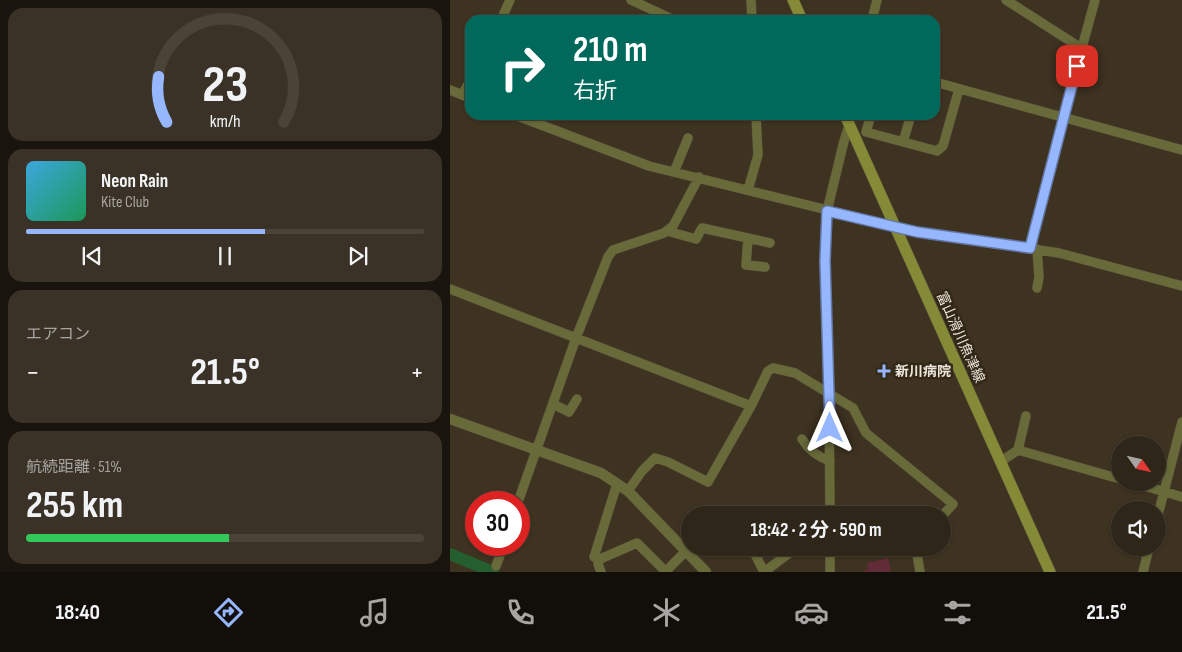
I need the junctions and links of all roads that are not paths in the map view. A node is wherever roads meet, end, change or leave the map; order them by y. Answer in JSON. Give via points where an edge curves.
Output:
{"nodes":[{"id":1,"x":510,"y":0,"type":"edge"},
{"id":2,"x":631,"y":0,"type":"edge"},
{"id":3,"x":752,"y":0,"type":"edge"},
{"id":4,"x":793,"y":0,"type":"edge"},
{"id":5,"x":876,"y":0,"type":"edge"},
{"id":6,"x":1006,"y":0,"type":"edge"},
{"id":7,"x":1095,"y":0,"type":"edge"},
{"id":8,"x":503,"y":15,"type":"edge"},
{"id":9,"x":663,"y":15,"type":"edge"},
{"id":10,"x":752,"y":15,"type":"edge"},
{"id":11,"x":800,"y":15,"type":"edge"},
{"id":12,"x":873,"y":15,"type":"edge"},
{"id":13,"x":1081,"y":48,"type":"junction"},
{"id":14,"x":940,"y":83,"type":"edge"},
{"id":15,"x":959,"y":89,"type":"junction"},
{"id":16,"x":450,"y":90,"type":"edge"},
{"id":17,"x":465,"y":96,"type":"edge"},
{"id":18,"x":1063,"y":117,"type":"junction"},
{"id":19,"x":529,"y":120,"type":"edge"},
{"id":20,"x":756,"y":120,"type":"edge"},
{"id":21,"x":847,"y":120,"type":"edge"},
{"id":22,"x":848,"y":120,"type":"edge"},
{"id":23,"x":870,"y":120,"type":"edge"},
{"id":24,"x":910,"y":120,"type":"edge"},
{"id":25,"x":688,"y":138,"type":"dead end"},
{"id":26,"x":903,"y":142,"type":"junction"},
{"id":27,"x":1182,"y":150,"type":"edge"},
{"id":28,"x":674,"y":172,"type":"junction"},
{"id":29,"x":699,"y":177,"type":"junction"},
{"id":30,"x":748,"y":190,"type":"junction"},
{"id":31,"x":827,"y":211,"type":"junction"},
{"id":32,"x":893,"y":226,"type":"junction"},
{"id":33,"x":666,"y":231,"type":"junction"},
{"id":34,"x":748,"y":238,"type":"junction"},
{"id":35,"x":770,"y":243,"type":"dead end"},
{"id":36,"x":1033,"y":249,"type":"junction"},
{"id":37,"x":765,"y":267,"type":"dead end"},
{"id":38,"x":1182,"y":286,"type":"edge"},
{"id":39,"x":1037,"y":288,"type":"dead end"},
{"id":40,"x":450,"y":289,"type":"edge"},
{"id":41,"x":576,"y":338,"type":"junction"},
{"id":42,"x":830,"y":395,"type":"junction"},
{"id":43,"x":578,"y":399,"type":"dead end"},
{"id":44,"x":553,"y":404,"type":"junction"},
{"id":45,"x":751,"y":406,"type":"junction"},
{"id":46,"x":1026,"y":416,"type":"dead end"},
{"id":47,"x":450,"y":419,"type":"edge"},
{"id":48,"x":1182,"y":422,"type":"edge"},
{"id":49,"x":802,"y":439,"type":"dead end"},
{"id":50,"x":537,"y":450,"type":"junction"},
{"id":51,"x":1018,"y":450,"type":"junction"},
{"id":52,"x":830,"y":461,"type":"junction"},
{"id":53,"x":1000,"y":462,"type":"junction"},
{"id":54,"x":1111,"y":476,"type":"edge"},
{"id":55,"x":617,"y":484,"type":"junction"},
{"id":56,"x":522,"y":491,"type":"edge"},
{"id":57,"x":628,"y":491,"type":"junction"},
{"id":58,"x":1160,"y":491,"type":"edge"},
{"id":59,"x":1163,"y":492,"type":"junction"},
{"id":60,"x":1182,"y":497,"type":"edge"},
{"id":61,"x":1161,"y":501,"type":"edge"},
{"id":62,"x":830,"y":506,"type":"edge"},
{"id":63,"x":951,"y":506,"type":"edge"},
{"id":64,"x":681,"y":546,"type":"edge"},
{"id":65,"x":500,"y":556,"type":"edge"},
{"id":66,"x":681,"y":556,"type":"edge"},
{"id":67,"x":691,"y":556,"type":"edge"},
{"id":68,"x":757,"y":556,"type":"edge"},
{"id":69,"x":785,"y":556,"type":"edge"},
{"id":70,"x":830,"y":556,"type":"edge"},
{"id":71,"x":917,"y":556,"type":"edge"},
{"id":72,"x":1147,"y":556,"type":"edge"},
{"id":73,"x":594,"y":557,"type":"dead end"},
{"id":74,"x":496,"y":566,"type":"dead end"},
{"id":75,"x":601,"y":572,"type":"edge"},
{"id":76,"x":666,"y":572,"type":"edge"},
{"id":77,"x":706,"y":572,"type":"edge"},
{"id":78,"x":764,"y":572,"type":"edge"},
{"id":79,"x":830,"y":572,"type":"edge"},
{"id":80,"x":920,"y":572,"type":"edge"},
{"id":81,"x":1050,"y":572,"type":"edge"},
{"id":82,"x":1143,"y":572,"type":"edge"}],
"edges":[{"from":1,"to":8,"type":"street"},
{"from":2,"to":9,"type":"street"},
{"from":3,"to":10,"type":"street"},
{"from":4,"to":11,"type":"main road"},
{"from":5,"to":12,"type":"street"},
{"from":6,"to":13,"type":"street"},
{"from":7,"to":13,"type":"street"},
{"from":13,"to":18,"type":"street"},
{"from":14,"to":15,"type":"street"},
{"from":15,"to":18,"type":"street"},
{"from":15,"to":26,"type":"street","via":[[943,146],[937,151]]},
{"from":16,"to":17,"type":"street"},
{"from":18,"to":27,"type":"street"},
{"from":18,"to":36,"type":"street"},
{"from":19,"to":28,"type":"street","via":[[649,166]]},
{"from":20,"to":30,"type":"street","via":[[758,156]]},
{"from":21,"to":31,"type":"street"},
{"from":22,"to":32,"type":"main road","name":"富山滑川魚津線"},
{"from":23,"to":26,"type":"street","via":[[866,132]]},
{"from":24,"to":26,"type":"street"},
{"from":25,"to":28,"type":"street"},
{"from":28,"to":29,"type":"street"},
{"from":29,"to":30,"type":"street"},
{"from":29,"to":33,"type":"street","via":[[672,226]]},
{"from":30,"to":31,"type":"street"},
{"from":31,"to":32,"type":"street"},
{"from":31,"to":42,"type":"street","via":[[825,261]]},
{"from":32,"to":36,"type":"street"},
{"from":32,"to":53,"type":"main road","name":"富山滑川魚津線"},
{"from":33,"to":34,"type":"street","via":[[696,239],[702,228]]},
{"from":33,"to":41,"type":"street","via":[[613,250]]},
{"from":34,"to":35,"type":"street"},
{"from":34,"to":37,"type":"street","via":[[746,265]]},
{"from":36,"to":38,"type":"street"},
{"from":36,"to":39,"type":"street","via":[[1039,277]]},
{"from":40,"to":41,"type":"street"},
{"from":41,"to":44,"type":"street"},
{"from":41,"to":45,"type":"street"},
{"from":42,"to":45,"type":"street","via":[[795,373],[774,368],[768,371]]},
{"from":42,"to":52,"type":"street"},
{"from":42,"to":63,"type":"street","via":[[853,408],[866,432],[953,504]]},
{"from":43,"to":44,"type":"street","via":[[569,412]]},
{"from":44,"to":50,"type":"street"},
{"from":45,"to":57,"type":"street","via":[[708,482],[655,458]]},
{"from":46,"to":51,"type":"street"},
{"from":47,"to":50,"type":"street"},
{"from":48,"to":59,"type":"street"},
{"from":49,"to":52,"type":"street","via":[[806,446]]},
{"from":50,"to":55,"type":"street","via":[[601,473]]},
{"from":50,"to":56,"type":"street"},
{"from":51,"to":53,"type":"street"},
{"from":51,"to":54,"type":"street"},
{"from":52,"to":62,"type":"street"},
{"from":53,"to":81,"type":"main road","name":"富山滑川魚津線"},
{"from":55,"to":57,"type":"street"},
{"from":55,"to":73,"type":"street"},
{"from":57,"to":64,"type":"street"},
{"from":58,"to":59,"type":"street"},
{"from":59,"to":60,"type":"street"},
{"from":59,"to":61,"type":"street"},
{"from":65,"to":74,"type":"street"},
{"from":66,"to":76,"type":"street"},
{"from":67,"to":77,"type":"street"},
{"from":68,"to":78,"type":"street"},
{"from":69,"to":78,"type":"street"},
{"from":70,"to":79,"type":"street"},
{"from":71,"to":80,"type":"street"},
{"from":72,"to":82,"type":"street"},
{"from":75,"to":76,"type":"street","via":[[600,559],[637,543]]}]}
